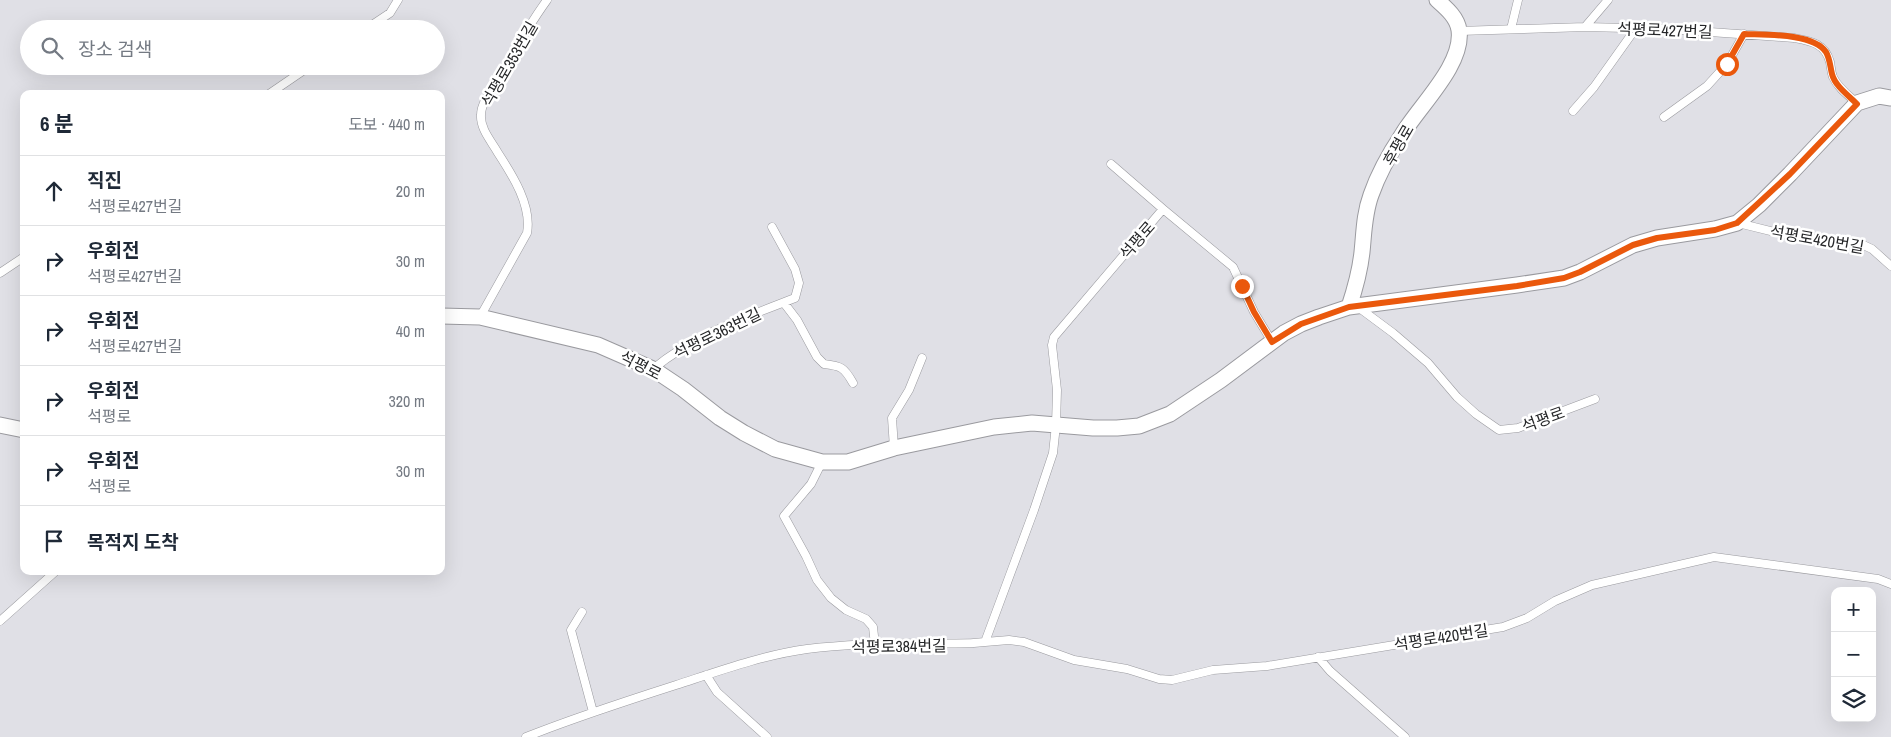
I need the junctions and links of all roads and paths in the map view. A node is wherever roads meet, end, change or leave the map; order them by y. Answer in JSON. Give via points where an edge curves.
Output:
{"nodes":[{"id":1,"x":398,"y":0,"type":"edge"},
{"id":2,"x":547,"y":0,"type":"edge"},
{"id":3,"x":1437,"y":0,"type":"edge"},
{"id":4,"x":1518,"y":0,"type":"edge"},
{"id":5,"x":1608,"y":0,"type":"edge"},
{"id":6,"x":380,"y":20,"type":"edge"},
{"id":7,"x":1585,"y":27,"type":"junction"},
{"id":8,"x":1636,"y":28,"type":"junction"},
{"id":9,"x":1511,"y":29,"type":"junction"},
{"id":10,"x":1459,"y":31,"type":"junction"},
{"id":11,"x":1744,"y":34,"type":"junction"},
{"id":12,"x":297,"y":75,"type":"edge"},
{"id":13,"x":275,"y":90,"type":"edge"},
{"id":14,"x":1891,"y":97,"type":"edge"},
{"id":15,"x":1857,"y":104,"type":"junction"},
{"id":16,"x":1573,"y":111,"type":"dead end"},
{"id":17,"x":1664,"y":117,"type":"dead end"},
{"id":18,"x":1110,"y":164,"type":"dead end"},
{"id":19,"x":1163,"y":209,"type":"junction"},
{"id":20,"x":1737,"y":223,"type":"junction"},
{"id":21,"x":772,"y":227,"type":"dead end"},
{"id":22,"x":20,"y":260,"type":"edge"},
{"id":23,"x":1891,"y":266,"type":"edge"},
{"id":24,"x":0,"y":273,"type":"edge"},
{"id":25,"x":784,"y":302,"type":"junction"},
{"id":26,"x":1353,"y":306,"type":"junction"},
{"id":27,"x":445,"y":316,"type":"edge"},
{"id":28,"x":480,"y":317,"type":"junction"},
{"id":29,"x":1272,"y":342,"type":"junction"},
{"id":30,"x":922,"y":358,"type":"dead end"},
{"id":31,"x":653,"y":369,"type":"junction"},
{"id":32,"x":853,"y":383,"type":"dead end"},
{"id":33,"x":1595,"y":399,"type":"dead end"},
{"id":34,"x":1056,"y":424,"type":"junction"},
{"id":35,"x":0,"y":425,"type":"edge"},
{"id":36,"x":20,"y":429,"type":"edge"},
{"id":37,"x":894,"y":448,"type":"junction"},
{"id":38,"x":822,"y":462,"type":"junction"},
{"id":39,"x":51,"y":575,"type":"edge"},
{"id":40,"x":1891,"y":584,"type":"edge"},
{"id":41,"x":582,"y":612,"type":"dead end"},
{"id":42,"x":0,"y":620,"type":"edge"},
{"id":43,"x":985,"y":642,"type":"junction"},
{"id":44,"x":875,"y":645,"type":"junction"},
{"id":45,"x":1318,"y":657,"type":"junction"},
{"id":46,"x":706,"y":675,"type":"junction"},
{"id":47,"x":593,"y":712,"type":"junction"},
{"id":48,"x":526,"y":737,"type":"edge"},
{"id":49,"x":767,"y":737,"type":"edge"},
{"id":50,"x":1405,"y":737,"type":"edge"}],
"edges":[{"from":1,"to":6,"type":"lane","via":[[390,13]]},
{"from":2,"to":28,"type":"lane","name":"석평로353번길","via":[[489,94],[480,115],[486,134],[515,182],[529,221],[524,240]]},
{"from":3,"to":10,"type":"street","via":[[1449,11]]},
{"from":4,"to":9,"type":"lane"},
{"from":5,"to":7,"type":"lane","name":"석평로427번길"},
{"from":7,"to":8,"type":"lane","name":"석평로427번길"},
{"from":7,"to":9,"type":"lane","name":"석평로427번길"},
{"from":8,"to":11,"type":"lane","name":"석평로427번길"},
{"from":8,"to":16,"type":"lane"},
{"from":9,"to":10,"type":"lane","name":"석평로427번길"},
{"from":10,"to":26,"type":"street","name":"후평로","via":[[1457,49],[1447,72],[1402,134],[1371,196]]},
{"from":11,"to":15,"type":"lane","name":"석평로427번길","via":[[1794,38],[1821,46],[1829,58],[1832,76]]},
{"from":11,"to":17,"type":"lane","name":"석평로427번길","via":[[1727,64],[1707,86]]},
{"from":12,"to":13,"type":"lane"},
{"from":14,"to":15,"type":"street","name":"석평로","via":[[1878,96]]},
{"from":15,"to":20,"type":"street","name":"석평로","via":[[1790,174]]},
{"from":18,"to":19,"type":"lane"},
{"from":19,"to":29,"type":"lane","name":"석평로","via":[[1233,267]]},
{"from":19,"to":34,"type":"lane","name":"석평로","via":[[1054,337]]},
{"from":20,"to":23,"type":"lane","name":"석평로420번길","via":[[1788,235],[1859,243],[1872,249]]},
{"from":20,"to":26,"type":"street","name":"석평로","via":[[1633,245],[1564,278]]},
{"from":21,"to":25,"type":"lane","name":"석평로363번길","via":[[799,283],[795,298]]},
{"from":22,"to":24,"type":"lane"},
{"from":25,"to":31,"type":"lane","name":"석평로363번길","via":[[724,326],[666,358]]},
{"from":25,"to":32,"type":"lane","via":[[817,357],[824,364],[846,370]]},
{"from":26,"to":29,"type":"street","name":"석평로","via":[[1301,324]]},
{"from":26,"to":33,"type":"lane","name":"석평로","via":[[1393,333],[1428,363],[1457,397],[1499,430],[1518,428]]},
{"from":27,"to":28,"type":"street","name":"석평로"},
{"from":28,"to":31,"type":"street","name":"석평로","via":[[598,346]]},
{"from":29,"to":34,"type":"street","name":"석평로","via":[[1214,385],[1156,421],[1117,428]]},
{"from":30,"to":37,"type":"lane","via":[[909,390],[892,418]]},
{"from":31,"to":38,"type":"street","name":"석평로","via":[[744,433],[775,449]]},
{"from":34,"to":37,"type":"street","name":"석평로","via":[[994,427]]},
{"from":34,"to":43,"type":"lane","via":[[1053,453]]},
{"from":35,"to":36,"type":"street"},
{"from":37,"to":38,"type":"street","name":"석평로","via":[[848,462]]},
{"from":38,"to":44,"type":"lane","via":[[811,484],[784,516],[817,580],[831,598],[874,627]]},
{"from":39,"to":42,"type":"lane"},
{"from":40,"to":45,"type":"lane","name":"석평로420번길","via":[[1878,579],[1714,557],[1592,585],[1527,618],[1503,626]]},
{"from":41,"to":47,"type":"lane","via":[[572,630]]},
{"from":43,"to":44,"type":"lane","name":"석평로384번길"},
{"from":43,"to":45,"type":"lane","name":"석평로420번길","via":[[1024,642],[1074,660],[1172,680],[1212,670],[1267,666]]},
{"from":44,"to":46,"type":"lane","name":"석평로384번길","via":[[779,654]]},
{"from":45,"to":50,"type":"lane"},
{"from":46,"to":47,"type":"lane","name":"석평로384번길"},
{"from":46,"to":49,"type":"lane","via":[[717,692]]},
{"from":47,"to":48,"type":"lane","name":"석평로384번길"}]}
